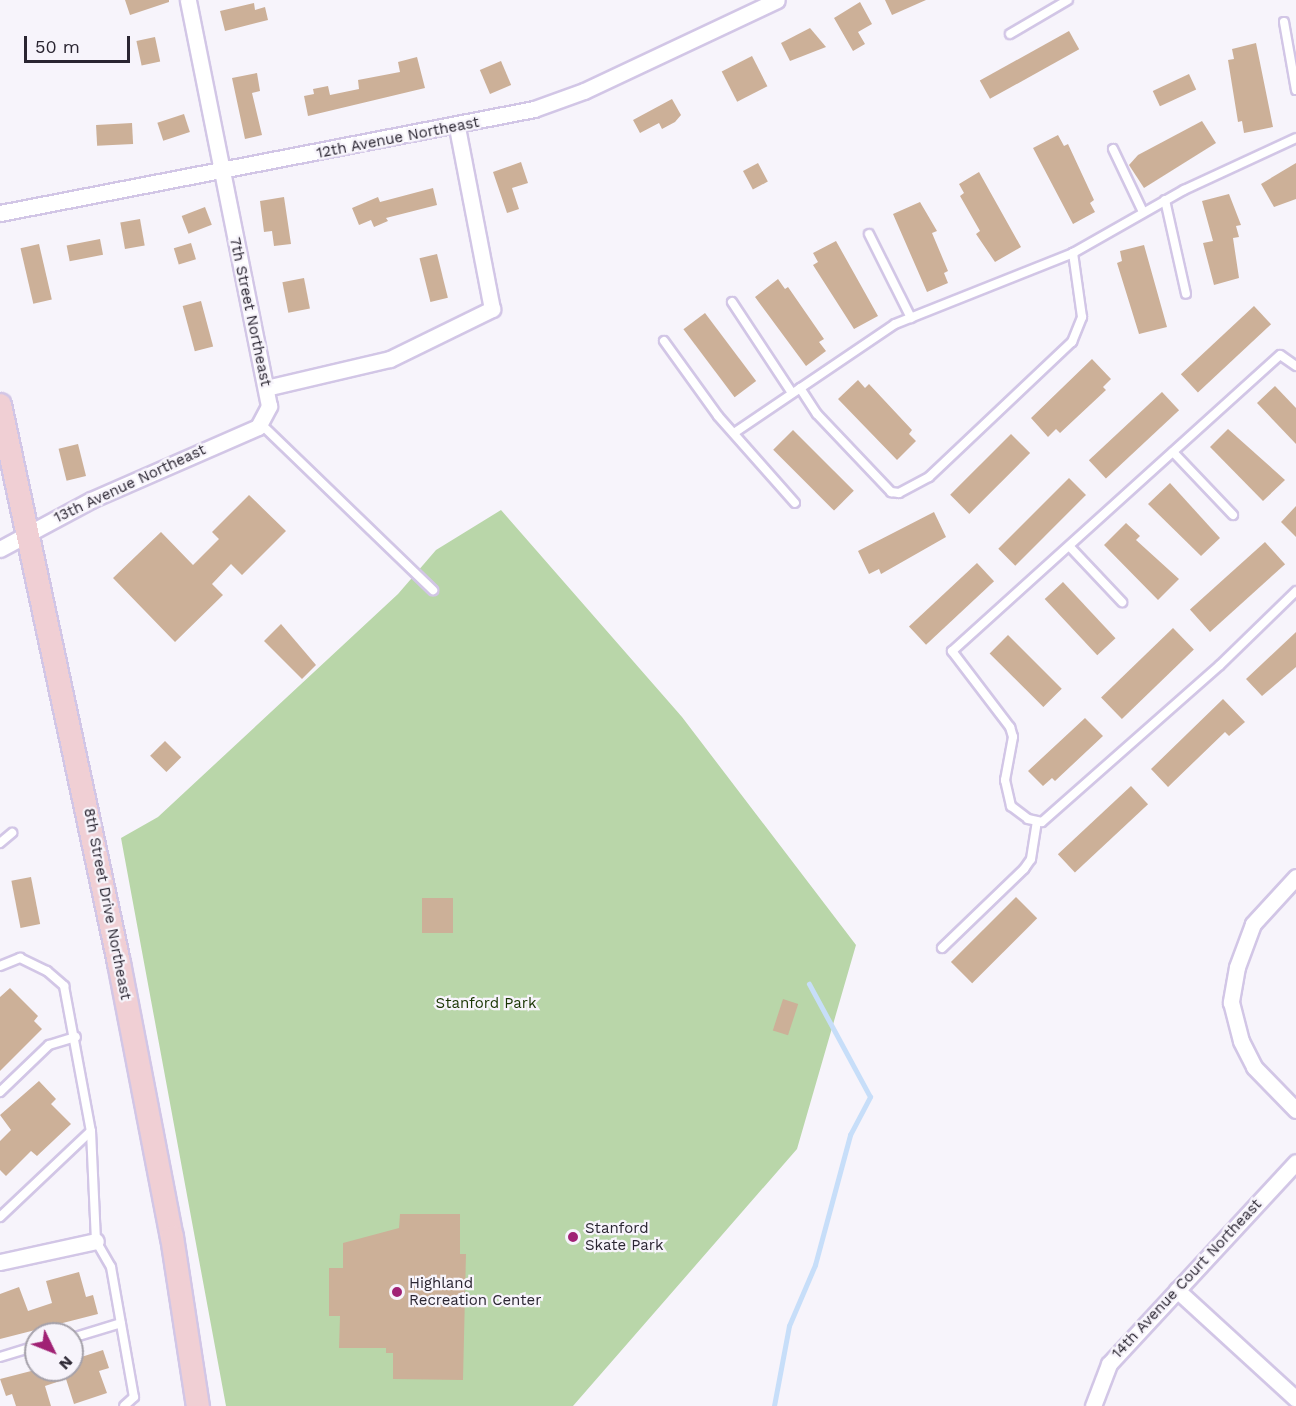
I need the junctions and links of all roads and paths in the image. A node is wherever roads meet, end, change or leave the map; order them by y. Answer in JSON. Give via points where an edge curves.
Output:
{"nodes":[{"id":1,"x":188,"y":0,"type":"edge"},
{"id":2,"x":777,"y":0,"type":"edge"},
{"id":3,"x":1068,"y":0,"type":"edge"},
{"id":4,"x":1284,"y":22,"type":"dead end"},
{"id":5,"x":1010,"y":34,"type":"dead end"},
{"id":6,"x":1296,"y":90,"type":"edge"},
{"id":7,"x":457,"y":127,"type":"junction"},
{"id":8,"x":1296,"y":138,"type":"edge"},
{"id":9,"x":1113,"y":149,"type":"dead end"},
{"id":10,"x":222,"y":172,"type":"junction"},
{"id":11,"x":1166,"y":200,"type":"junction"},
{"id":12,"x":1143,"y":212,"type":"junction"},
{"id":13,"x":0,"y":213,"type":"edge"},
{"id":14,"x":869,"y":234,"type":"dead end"},
{"id":15,"x":1073,"y":252,"type":"junction"},
{"id":16,"x":1186,"y":294,"type":"dead end"},
{"id":17,"x":732,"y":302,"type":"dead end"},
{"id":18,"x":910,"y":318,"type":"junction"},
{"id":19,"x":664,"y":341,"type":"dead end"},
{"id":20,"x":1296,"y":366,"type":"edge"},
{"id":21,"x":266,"y":388,"type":"junction"},
{"id":22,"x":800,"y":388,"type":"junction"},
{"id":23,"x":792,"y":393,"type":"junction"},
{"id":24,"x":0,"y":405,"type":"edge"},
{"id":25,"x":262,"y":425,"type":"junction"},
{"id":26,"x":734,"y":433,"type":"junction"},
{"id":27,"x":1173,"y":452,"type":"junction"},
{"id":28,"x":795,"y":503,"type":"dead end"},
{"id":29,"x":1233,"y":515,"type":"dead end"},
{"id":30,"x":28,"y":531,"type":"junction"},
{"id":31,"x":1070,"y":547,"type":"junction"},
{"id":32,"x":0,"y":549,"type":"edge"},
{"id":33,"x":433,"y":590,"type":"dead end"},
{"id":34,"x":1296,"y":591,"type":"edge"},
{"id":35,"x":1122,"y":602,"type":"dead end"},
{"id":36,"x":1037,"y":821,"type":"junction"},
{"id":37,"x":12,"y":833,"type":"dead end"},
{"id":38,"x":0,"y":843,"type":"edge"},
{"id":39,"x":1296,"y":877,"type":"edge"},
{"id":40,"x":942,"y":948,"type":"dead end"},
{"id":41,"x":0,"y":966,"type":"edge"},
{"id":42,"x":76,"y":1037,"type":"junction"},
{"id":43,"x":0,"y":1092,"type":"edge"},
{"id":44,"x":1296,"y":1110,"type":"edge"},
{"id":45,"x":91,"y":1131,"type":"junction"},
{"id":46,"x":1296,"y":1162,"type":"edge"},
{"id":47,"x":0,"y":1217,"type":"edge"},
{"id":48,"x":96,"y":1241,"type":"junction"},
{"id":49,"x":0,"y":1262,"type":"edge"},
{"id":50,"x":1177,"y":1290,"type":"junction"},
{"id":51,"x":121,"y":1323,"type":"junction"},
{"id":52,"x":84,"y":1334,"type":"edge"},
{"id":53,"x":24,"y":1350,"type":"edge"},
{"id":54,"x":0,"y":1357,"type":"edge"},
{"id":55,"x":1296,"y":1399,"type":"edge"},
{"id":56,"x":124,"y":1406,"type":"edge"},
{"id":57,"x":198,"y":1406,"type":"edge"},
{"id":58,"x":1094,"y":1406,"type":"edge"}],
"edges":[{"from":1,"to":10,"type":"street","name":"7th Street Northeast"},
{"from":2,"to":7,"type":"street","name":"12th Avenue Northeast","via":[[563,100]]},
{"from":3,"to":5,"type":"lane"},
{"from":4,"to":6,"type":"lane"},
{"from":7,"to":10,"type":"street","name":"12th Avenue Northeast"},
{"from":7,"to":21,"type":"street","via":[[492,309],[390,359]]},
{"from":8,"to":11,"type":"lane"},
{"from":9,"to":12,"type":"lane"},
{"from":10,"to":13,"type":"street","name":"12th Avenue Northeast"},
{"from":10,"to":21,"type":"street","name":"7th Street Northeast"},
{"from":11,"to":12,"type":"lane"},
{"from":11,"to":16,"type":"lane"},
{"from":12,"to":15,"type":"lane"},
{"from":14,"to":18,"type":"lane"},
{"from":15,"to":18,"type":"lane"},
{"from":15,"to":22,"type":"lane","via":[[1082,317],[1072,342],[929,477],[899,493],[882,483],[818,414]]},
{"from":17,"to":23,"type":"lane"},
{"from":18,"to":22,"type":"lane","via":[[866,340]]},
{"from":19,"to":26,"type":"lane"},
{"from":20,"to":27,"type":"lane","via":[[1281,355]]},
{"from":21,"to":25,"type":"street","name":"7th Street Northeast","via":[[269,401]]},
{"from":22,"to":23,"type":"lane"},
{"from":23,"to":26,"type":"lane"},
{"from":24,"to":30,"type":"main road","name":"8th Street Drive Northeast"},
{"from":25,"to":30,"type":"street","name":"13th Avenue Northeast"},
{"from":25,"to":33,"type":"lane"},
{"from":26,"to":28,"type":"lane"},
{"from":27,"to":29,"type":"lane"},
{"from":27,"to":31,"type":"lane"},
{"from":30,"to":32,"type":"street","name":"13th Avenue Northeast"},
{"from":30,"to":57,"type":"main road","name":"8th Street Drive Northeast","via":[[119,963],[174,1248]]},
{"from":31,"to":35,"type":"lane"},
{"from":31,"to":36,"type":"lane","via":[[952,651],[1005,717],[1013,737],[1005,780],[1007,800],[1021,815]]},
{"from":34,"to":36,"type":"lane","via":[[1117,759],[1042,822]]},
{"from":36,"to":40,"type":"lane","via":[[1031,859],[1024,869]]},
{"from":37,"to":38,"type":"lane"},
{"from":39,"to":44,"type":"street","via":[[1261,913],[1248,935],[1231,1002],[1234,1023],[1251,1061]]},
{"from":41,"to":42,"type":"lane","via":[[20,958],[47,971],[64,986]]},
{"from":42,"to":43,"type":"lane","via":[[49,1045]]},
{"from":42,"to":45,"type":"lane"},
{"from":45,"to":47,"type":"lane"},
{"from":45,"to":48,"type":"lane"},
{"from":46,"to":50,"type":"street","name":"14th Avenue Court Northeast"},
{"from":48,"to":49,"type":"street"},
{"from":48,"to":51,"type":"lane","via":[[111,1267]]},
{"from":50,"to":55,"type":"street"},
{"from":50,"to":58,"type":"street","name":"14th Avenue Court Northeast","via":[[1109,1364]]},
{"from":51,"to":52,"type":"lane"},
{"from":51,"to":56,"type":"lane","via":[[134,1397]]},
{"from":53,"to":54,"type":"lane"}]}
